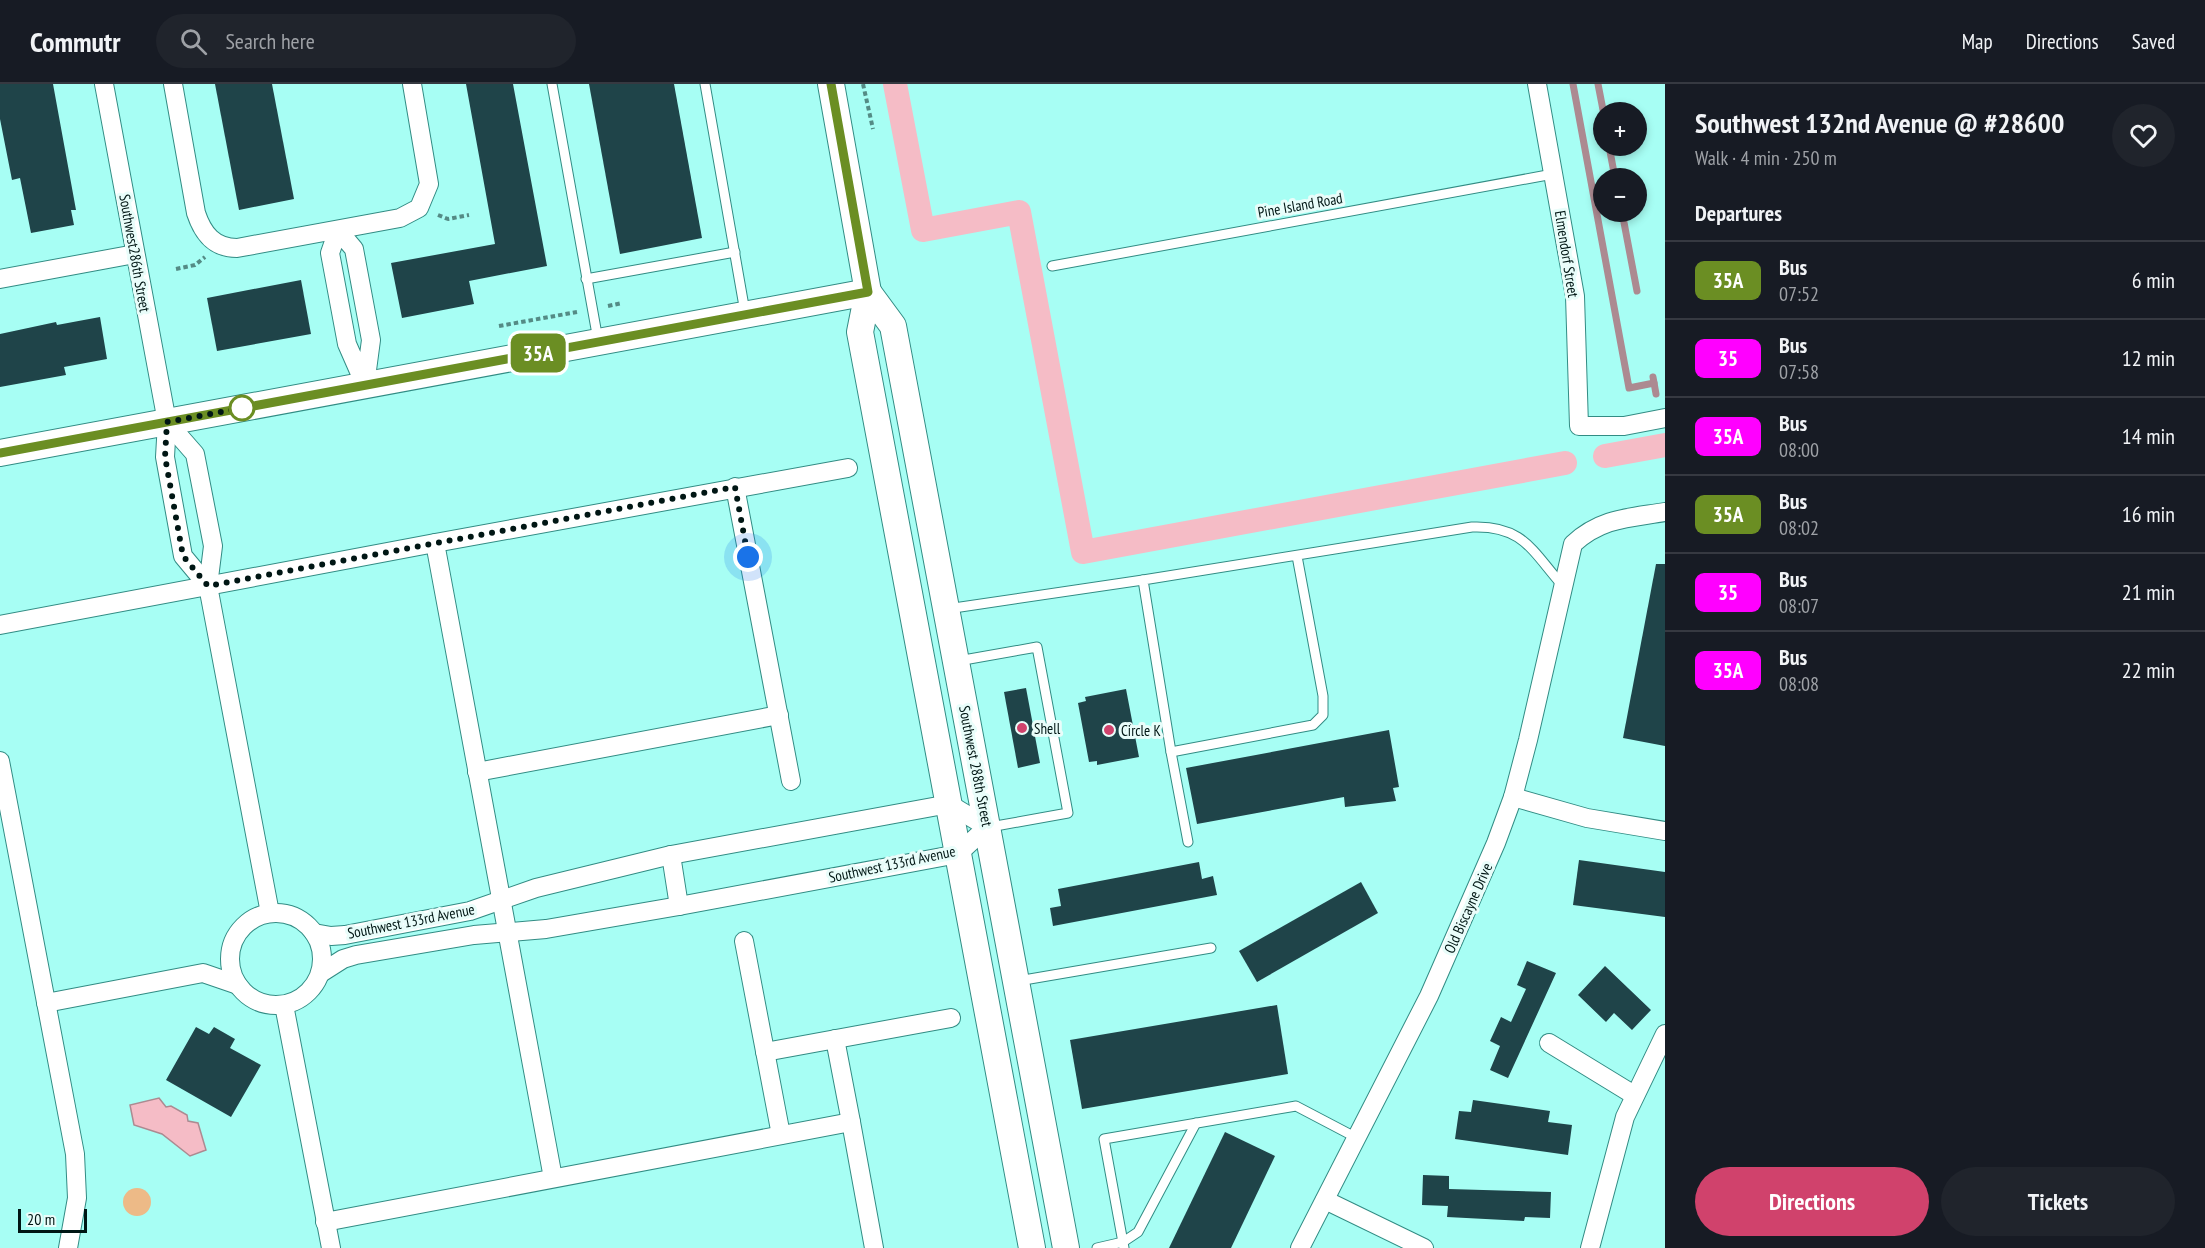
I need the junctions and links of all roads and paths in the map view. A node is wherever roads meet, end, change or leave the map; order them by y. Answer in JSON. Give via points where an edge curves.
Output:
{"nodes":[{"id":1,"x":104,"y":84,"type":"edge"},
{"id":2,"x":173,"y":84,"type":"edge"},
{"id":3,"x":412,"y":84,"type":"edge"},
{"id":4,"x":552,"y":84,"type":"edge"},
{"id":5,"x":705,"y":84,"type":"edge"},
{"id":6,"x":831,"y":84,"type":"edge"},
{"id":7,"x":863,"y":84,"type":"edge"},
{"id":8,"x":1537,"y":84,"type":"edge"},
{"id":9,"x":873,"y":129,"type":"dead end"},
{"id":10,"x":1553,"y":174,"type":"junction"},
{"id":11,"x":469,"y":215,"type":"dead end"},
{"id":12,"x":448,"y":219,"type":"dead end"},
{"id":13,"x":338,"y":230,"type":"junction"},
{"id":14,"x":735,"y":252,"type":"junction"},
{"id":15,"x":135,"y":254,"type":"junction"},
{"id":16,"x":195,"y":266,"type":"dead end"},
{"id":17,"x":1052,"y":266,"type":"dead end"},
{"id":18,"x":176,"y":269,"type":"dead end"},
{"id":19,"x":0,"y":279,"type":"edge"},
{"id":20,"x":586,"y":279,"type":"junction"},
{"id":21,"x":868,"y":292,"type":"junction"},
{"id":22,"x":622,"y":303,"type":"dead end"},
{"id":23,"x":592,"y":309,"type":"junction"},
{"id":24,"x":745,"y":314,"type":"junction"},
{"id":25,"x":499,"y":326,"type":"dead end"},
{"id":26,"x":599,"y":342,"type":"junction"},
{"id":27,"x":365,"y":385,"type":"junction"},
{"id":28,"x":1665,"y":418,"type":"edge"},
{"id":29,"x":167,"y":422,"type":"junction"},
{"id":30,"x":0,"y":453,"type":"edge"},
{"id":31,"x":848,"y":468,"type":"dead end"},
{"id":32,"x":735,"y":487,"type":"junction"},
{"id":33,"x":1665,"y":512,"type":"edge"},
{"id":34,"x":435,"y":543,"type":"junction"},
{"id":35,"x":1297,"y":556,"type":"junction"},
{"id":36,"x":1143,"y":580,"type":"junction"},
{"id":37,"x":208,"y":586,"type":"junction"},
{"id":38,"x":1563,"y":587,"type":"junction"},
{"id":39,"x":947,"y":609,"type":"junction"},
{"id":40,"x":0,"y":625,"type":"edge"},
{"id":41,"x":956,"y":661,"type":"junction"},
{"id":42,"x":779,"y":715,"type":"junction"},
{"id":43,"x":1171,"y":752,"type":"junction"},
{"id":44,"x":0,"y":761,"type":"edge"},
{"id":45,"x":477,"y":772,"type":"junction"},
{"id":46,"x":791,"y":782,"type":"dead end"},
{"id":47,"x":1513,"y":797,"type":"junction"},
{"id":48,"x":949,"y":804,"type":"junction"},
{"id":49,"x":987,"y":827,"type":"junction"},
{"id":50,"x":1665,"y":831,"type":"edge"},
{"id":51,"x":1188,"y":842,"type":"dead end"},
{"id":52,"x":958,"y":854,"type":"junction"},
{"id":53,"x":671,"y":855,"type":"junction"},
{"id":54,"x":501,"y":900,"type":"junction"},
{"id":55,"x":679,"y":906,"type":"junction"},
{"id":56,"x":270,"y":913,"type":"junction"},
{"id":57,"x":507,"y":932,"type":"junction"},
{"id":58,"x":314,"y":933,"type":"junction"},
{"id":59,"x":744,"y":941,"type":"dead end"},
{"id":60,"x":1211,"y":948,"type":"dead end"},
{"id":61,"x":231,"y":949,"type":"junction"},
{"id":62,"x":203,"y":973,"type":"junction"},
{"id":63,"x":321,"y":973,"type":"junction"},
{"id":64,"x":1016,"y":982,"type":"junction"},
{"id":65,"x":238,"y":985,"type":"junction"},
{"id":66,"x":46,"y":1003,"type":"junction"},
{"id":67,"x":284,"y":1005,"type":"junction"},
{"id":68,"x":951,"y":1018,"type":"dead end"},
{"id":69,"x":1665,"y":1034,"type":"edge"},
{"id":70,"x":835,"y":1039,"type":"junction"},
{"id":71,"x":1548,"y":1042,"type":"dead end"},
{"id":72,"x":765,"y":1052,"type":"junction"},
{"id":73,"x":1634,"y":1095,"type":"junction"},
{"id":74,"x":850,"y":1122,"type":"junction"},
{"id":75,"x":1196,"y":1123,"type":"junction"},
{"id":76,"x":781,"y":1136,"type":"junction"},
{"id":77,"x":1357,"y":1138,"type":"junction"},
{"id":78,"x":553,"y":1178,"type":"junction"},
{"id":79,"x":1325,"y":1200,"type":"junction"},
{"id":80,"x":325,"y":1222,"type":"junction"},
{"id":81,"x":1123,"y":1245,"type":"edge"},
{"id":82,"x":68,"y":1248,"type":"edge"},
{"id":83,"x":331,"y":1248,"type":"edge"},
{"id":84,"x":874,"y":1248,"type":"edge"},
{"id":85,"x":1032,"y":1248,"type":"edge"},
{"id":86,"x":1066,"y":1248,"type":"edge"},
{"id":87,"x":1097,"y":1248,"type":"edge"},
{"id":88,"x":1300,"y":1248,"type":"edge"},
{"id":89,"x":1424,"y":1248,"type":"edge"},
{"id":90,"x":1590,"y":1248,"type":"edge"}],
"edges":[{"from":1,"to":15,"type":"street","name":"Southwest286th Street"},
{"from":2,"to":13,"type":"street","via":[[196,213],[210,238],[221,246],[237,248]]},
{"from":3,"to":13,"type":"street","via":[[429,176],[424,202],[407,216]]},
{"from":4,"to":20,"type":"lane"},
{"from":5,"to":14,"type":"lane"},
{"from":6,"to":21,"type":"main road","name":"Southwest 288th Street"},
{"from":7,"to":9,"type":"path"},
{"from":8,"to":10,"type":"street","name":"Elmendorf Street"},
{"from":10,"to":17,"type":"lane","name":"Pine Island Road"},
{"from":10,"to":28,"type":"street","name":"Elmendorf Street","via":[[1575,296],[1579,426],[1624,426]]},
{"from":11,"to":12,"type":"path"},
{"from":13,"to":27,"type":"street","via":[[354,249],[371,340]]},
{"from":14,"to":20,"type":"lane"},
{"from":14,"to":24,"type":"lane"},
{"from":15,"to":19,"type":"street"},
{"from":15,"to":29,"type":"street","name":"Southwest286th Street"},
{"from":16,"to":18,"type":"path"},
{"from":20,"to":23,"type":"lane"},
{"from":21,"to":24,"type":"main road"},
{"from":21,"to":39,"type":"main road","name":"Southwest 288th Street","via":[[893,326]]},
{"from":21,"to":48,"type":"main road","name":"Southwest 288th Street","via":[[860,332]]},
{"from":22,"to":23,"type":"path"},
{"from":23,"to":25,"type":"path"},
{"from":23,"to":26,"type":"lane"},
{"from":24,"to":26,"type":"main road"},
{"from":26,"to":27,"type":"main road"},
{"from":27,"to":29,"type":"main road"},
{"from":29,"to":30,"type":"main road"},
{"from":29,"to":37,"type":"street","name":"Southwest286th Street","via":[[165,457],[183,556]]},
{"from":29,"to":37,"type":"street","via":[[195,454],[213,546]]},
{"from":31,"to":32,"type":"street"},
{"from":32,"to":34,"type":"street"},
{"from":32,"to":42,"type":"street"},
{"from":33,"to":38,"type":"street","name":"Old Biscayne Drive","via":[[1604,522],[1586,532],[1573,544]]},
{"from":34,"to":37,"type":"street"},
{"from":34,"to":45,"type":"street"},
{"from":35,"to":36,"type":"lane"},
{"from":35,"to":38,"type":"lane","via":[[1492,526],[1519,536]]},
{"from":35,"to":43,"type":"lane","via":[[1323,696],[1323,715],[1313,725]]},
{"from":36,"to":39,"type":"lane"},
{"from":36,"to":43,"type":"lane"},
{"from":37,"to":40,"type":"street"},
{"from":37,"to":56,"type":"street"},
{"from":38,"to":47,"type":"street","name":"Old Biscayne Drive"},
{"from":39,"to":41,"type":"main road","name":"Southwest 288th Street"},
{"from":41,"to":49,"type":"main road","name":"Southwest 288th Street"},
{"from":41,"to":49,"type":"lane","via":[[1036,647],[1068,813]]},
{"from":42,"to":45,"type":"street"},
{"from":42,"to":46,"type":"street"},
{"from":43,"to":51,"type":"lane"},
{"from":44,"to":66,"type":"street"},
{"from":45,"to":54,"type":"street"},
{"from":47,"to":50,"type":"street","via":[[1587,818]]},
{"from":47,"to":77,"type":"street","name":"Old Biscayne Drive","via":[[1457,933]]},
{"from":48,"to":49,"type":"street"},
{"from":48,"to":52,"type":"main road","name":"Southwest 288th Street"},
{"from":48,"to":53,"type":"street","name":"Southwest 133rd Avenue"},
{"from":49,"to":52,"type":"street","name":"Southwest 133rd Avenue"},
{"from":49,"to":64,"type":"main road","name":"Southwest 288th Street"},
{"from":52,"to":55,"type":"street","name":"Southwest 133rd Avenue"},
{"from":52,"to":85,"type":"main road","name":"Southwest 288th Street"},
{"from":53,"to":54,"type":"street","name":"Southwest 133rd Avenue"},
{"from":53,"to":55,"type":"street"},
{"from":54,"to":57,"type":"street"},
{"from":54,"to":58,"type":"street","name":"Southwest 133rd Avenue","via":[[470,911],[345,935]]},
{"from":55,"to":57,"type":"street","name":"Southwest 133rd Avenue"},
{"from":56,"to":58,"type":"street","via":[[295,916]]},
{"from":56,"to":61,"type":"street","via":[[244,925]]},
{"from":57,"to":63,"type":"street","name":"Southwest 133rd Avenue","via":[[356,956]]},
{"from":57,"to":78,"type":"street"},
{"from":58,"to":63,"type":"street","via":[[323,959]]},
{"from":59,"to":72,"type":"street"},
{"from":60,"to":64,"type":"lane"},
{"from":61,"to":62,"type":"street"},
{"from":61,"to":65,"type":"street","via":[[231,968]]},
{"from":62,"to":65,"type":"street"},
{"from":62,"to":66,"type":"street"},
{"from":63,"to":67,"type":"street","via":[[307,994]]},
{"from":64,"to":86,"type":"main road","name":"Southwest 288th Street"},
{"from":65,"to":67,"type":"street","via":[[253,999],[273,1006]]},
{"from":66,"to":82,"type":"street","via":[[77,1176]]},
{"from":67,"to":80,"type":"street"},
{"from":68,"to":70,"type":"street"},
{"from":69,"to":73,"type":"street"},
{"from":70,"to":72,"type":"street"},
{"from":70,"to":74,"type":"street"},
{"from":71,"to":73,"type":"street"},
{"from":72,"to":76,"type":"street"},
{"from":73,"to":90,"type":"street","via":[[1624,1117]]},
{"from":74,"to":76,"type":"street"},
{"from":74,"to":84,"type":"street"},
{"from":75,"to":77,"type":"lane","via":[[1296,1106]]},
{"from":75,"to":81,"type":"lane","via":[[1138,1232]]},
{"from":75,"to":81,"type":"lane","via":[[1104,1139]]},
{"from":76,"to":78,"type":"street"},
{"from":77,"to":79,"type":"street","name":"Old Biscayne Drive"},
{"from":78,"to":80,"type":"street"},
{"from":79,"to":88,"type":"street","name":"Old Biscayne Drive"},
{"from":79,"to":89,"type":"street"},
{"from":80,"to":83,"type":"street"},
{"from":81,"to":87,"type":"lane"}]}
